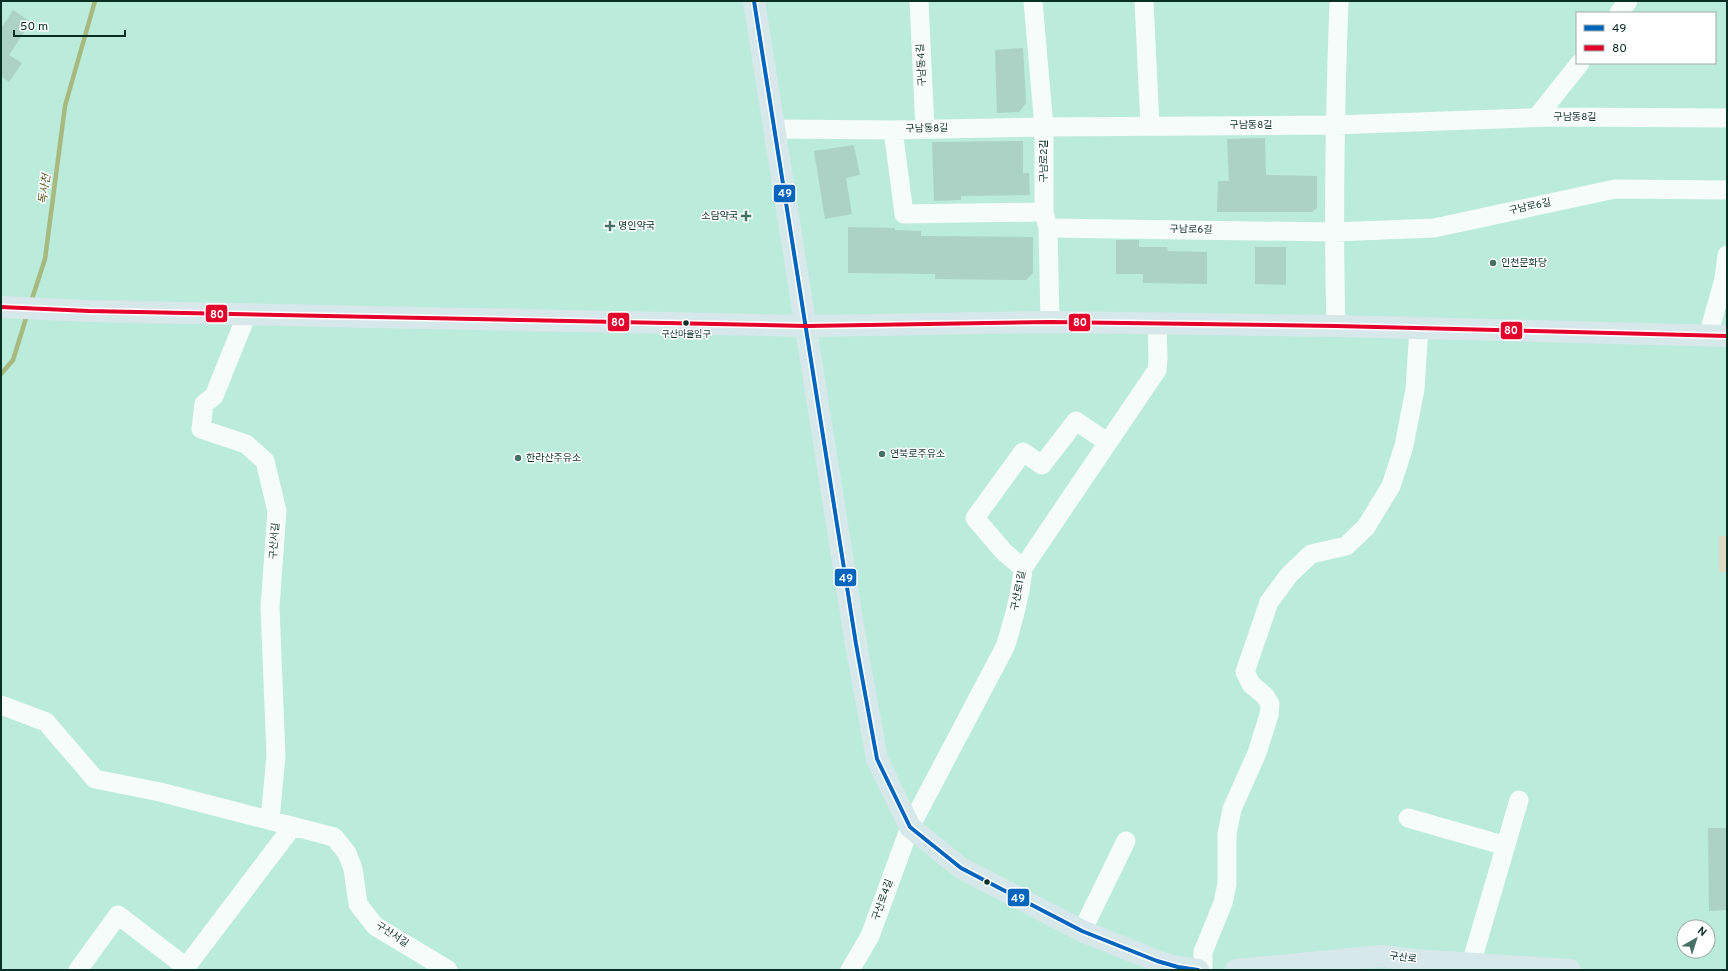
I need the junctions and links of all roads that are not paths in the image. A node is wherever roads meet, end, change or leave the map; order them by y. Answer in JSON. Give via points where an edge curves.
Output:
{"nodes":[{"id":1,"x":754,"y":1,"type":"edge"},
{"id":2,"x":919,"y":1,"type":"edge"},
{"id":3,"x":1032,"y":1,"type":"edge"},
{"id":4,"x":1144,"y":1,"type":"edge"},
{"id":5,"x":1339,"y":1,"type":"edge"},
{"id":6,"x":1628,"y":1,"type":"edge"},
{"id":7,"x":1620,"y":12,"type":"edge"},
{"id":8,"x":1579,"y":64,"type":"edge"},
{"id":9,"x":1537,"y":117,"type":"junction"},
{"id":10,"x":1727,"y":118,"type":"edge"},
{"id":11,"x":1334,"y":125,"type":"junction"},
{"id":12,"x":1150,"y":126,"type":"junction"},
{"id":13,"x":1044,"y":127,"type":"junction"},
{"id":14,"x":775,"y":129,"type":"junction"},
{"id":15,"x":925,"y":129,"type":"junction"},
{"id":16,"x":893,"y":130,"type":"junction"},
{"id":17,"x":1727,"y":190,"type":"edge"},
{"id":18,"x":1046,"y":220,"type":"junction"},
{"id":19,"x":1334,"y":232,"type":"junction"},
{"id":20,"x":1727,"y":255,"type":"edge"},
{"id":21,"x":3,"y":307,"type":"edge"},
{"id":22,"x":247,"y":314,"type":"junction"},
{"id":23,"x":1050,"y":322,"type":"junction"},
{"id":24,"x":1157,"y":323,"type":"junction"},
{"id":25,"x":807,"y":326,"type":"junction"},
{"id":26,"x":1336,"y":326,"type":"junction"},
{"id":27,"x":1419,"y":328,"type":"junction"},
{"id":28,"x":1717,"y":336,"type":"edge"},
{"id":29,"x":1107,"y":442,"type":"junction"},
{"id":30,"x":1023,"y":568,"type":"junction"},
{"id":31,"x":1,"y":705,"type":"edge"},
{"id":32,"x":1520,"y":800,"type":"dead end"},
{"id":33,"x":1408,"y":818,"type":"dead end"},
{"id":34,"x":270,"y":820,"type":"junction"},
{"id":35,"x":292,"y":826,"type":"junction"},
{"id":36,"x":910,"y":827,"type":"junction"},
{"id":37,"x":1126,"y":841,"type":"dead end"},
{"id":38,"x":1506,"y":846,"type":"junction"},
{"id":39,"x":1082,"y":931,"type":"junction"},
{"id":40,"x":1471,"y":964,"type":"junction"},
{"id":41,"x":1518,"y":968,"type":"edge"},
{"id":42,"x":1183,"y":969,"type":"edge"},
{"id":43,"x":78,"y":970,"type":"edge"},
{"id":44,"x":448,"y":970,"type":"edge"},
{"id":45,"x":850,"y":970,"type":"edge"},
{"id":46,"x":1203,"y":970,"type":"edge"},
{"id":47,"x":1236,"y":970,"type":"edge"},
{"id":48,"x":1570,"y":970,"type":"edge"}],
"edges":[{"from":1,"to":14,"type":"main road"},
{"from":2,"to":15,"type":"street","name":"구남동4길"},
{"from":3,"to":13,"type":"street","name":"구남로2길"},
{"from":4,"to":12,"type":"street"},
{"from":5,"to":11,"type":"street"},
{"from":6,"to":7,"type":"street"},
{"from":8,"to":9,"type":"street"},
{"from":9,"to":10,"type":"street","name":"구남동8길"},
{"from":9,"to":11,"type":"street","name":"구남동8길"},
{"from":11,"to":12,"type":"street","name":"구남동8길"},
{"from":11,"to":19,"type":"street"},
{"from":12,"to":13,"type":"street","name":"구남동8길"},
{"from":13,"to":15,"type":"street","name":"구남동8길"},
{"from":13,"to":18,"type":"street","name":"구남로2길"},
{"from":14,"to":16,"type":"street","name":"구남동8길"},
{"from":14,"to":25,"type":"main road"},
{"from":15,"to":16,"type":"street","name":"구남동8길"},
{"from":16,"to":18,"type":"street","name":"구남로6길","via":[[904,214]]},
{"from":17,"to":19,"type":"street","name":"구남로6길","via":[[1615,189],[1434,228]]},
{"from":18,"to":19,"type":"street","name":"구남로6길"},
{"from":18,"to":23,"type":"street","name":"구남로2길"},
{"from":19,"to":26,"type":"street"},
{"from":20,"to":28,"type":"street"},
{"from":21,"to":22,"type":"main road"},
{"from":22,"to":25,"type":"main road"},
{"from":22,"to":34,"type":"street","name":"구산서길","via":[[214,396],[204,404],[201,429],[246,444],[265,461],[277,511],[270,607],[276,756]]},
{"from":23,"to":24,"type":"main road"},
{"from":23,"to":25,"type":"main road"},
{"from":24,"to":26,"type":"main road"},
{"from":24,"to":29,"type":"street","name":"구산로1길","via":[[1157,370]]},
{"from":25,"to":36,"type":"main road","via":[[856,644],[877,759]]},
{"from":26,"to":27,"type":"main road"},
{"from":27,"to":28,"type":"main road"},
{"from":27,"to":46,"type":"street","via":[[1415,389],[1404,446],[1391,486],[1366,528],[1346,546],[1311,554],[1289,575],[1269,602],[1254,641],[1245,672],[1251,684],[1270,704],[1257,754],[1232,809],[1227,834],[1227,884],[1223,904],[1203,952]]},
{"from":29,"to":30,"type":"street","name":"구산로1길"},
{"from":29,"to":30,"type":"street","via":[[1076,421],[1042,465],[1023,452],[975,518],[1004,552]]},
{"from":30,"to":36,"type":"street","name":"구산로1길","via":[[1015,615],[1005,647]]},
{"from":31,"to":34,"type":"street","name":"구산서길","via":[[46,722],[95,779],[160,792]]},
{"from":32,"to":38,"type":"street"},
{"from":33,"to":38,"type":"street"},
{"from":34,"to":35,"type":"street","name":"구산서길"},
{"from":35,"to":43,"type":"street","via":[[186,967],[118,915]]},
{"from":35,"to":44,"type":"street","name":"구산서길","via":[[334,837],[347,853],[353,868],[358,904],[375,926]]},
{"from":36,"to":39,"type":"main road","via":[[961,868]]},
{"from":36,"to":45,"type":"street","name":"구산로4길","via":[[870,936]]},
{"from":37,"to":39,"type":"street"},
{"from":38,"to":40,"type":"street"},
{"from":39,"to":42,"type":"main road"},
{"from":40,"to":41,"type":"main road","name":"구산로"},
{"from":40,"to":47,"type":"main road","name":"구산로","via":[[1381,956]]},
{"from":41,"to":48,"type":"main road","name":"구산로"}]}
